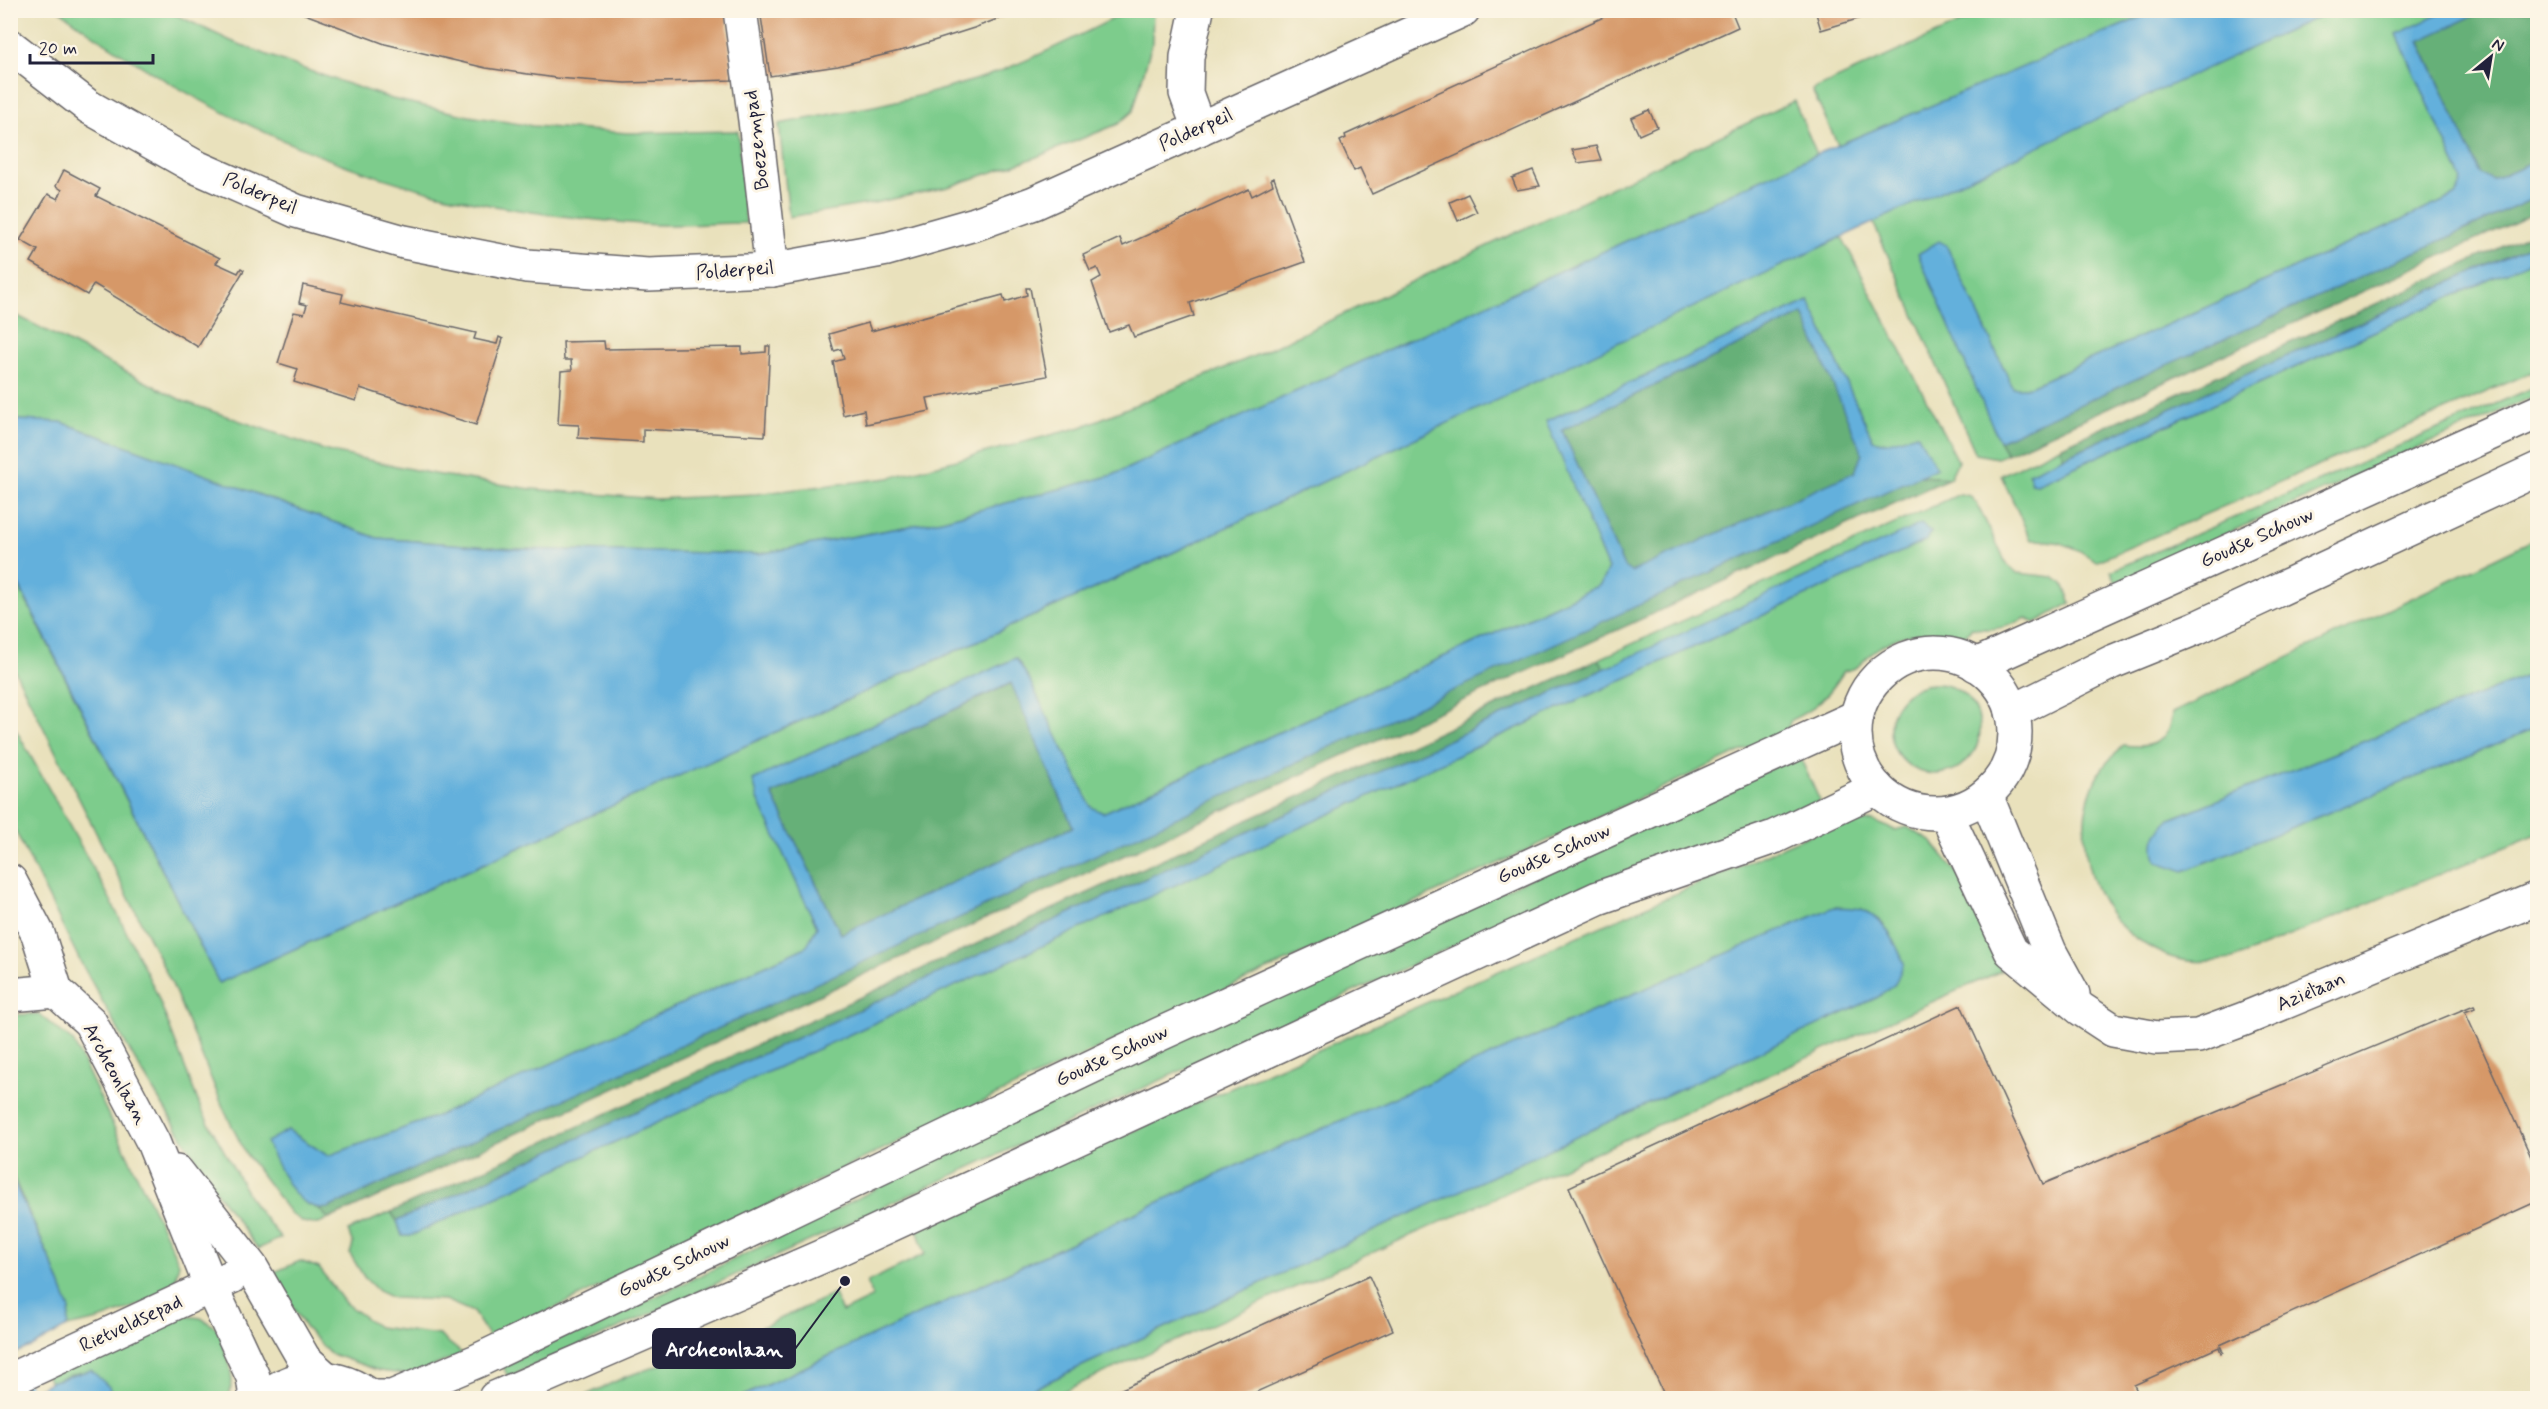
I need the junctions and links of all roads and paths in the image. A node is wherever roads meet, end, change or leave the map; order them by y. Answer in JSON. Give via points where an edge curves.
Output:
{"nodes":[{"id":1,"x":740,"y":10,"type":"edge"},
{"id":2,"x":1197,"y":10,"type":"edge"},
{"id":3,"x":1463,"y":10,"type":"edge"},
{"id":4,"x":10,"y":46,"type":"edge"},
{"id":5,"x":1199,"y":129,"type":"junction"},
{"id":6,"x":772,"y":270,"type":"junction"},
{"id":7,"x":2538,"y":412,"type":"edge"},
{"id":8,"x":2538,"y":469,"type":"edge"},
{"id":9,"x":1976,"y":665,"type":"junction"},
{"id":10,"x":2012,"y":712,"type":"junction"},
{"id":11,"x":1856,"y":717,"type":"junction"},
{"id":12,"x":1877,"y":788,"type":"junction"},
{"id":13,"x":1986,"y":795,"type":"junction"},
{"id":14,"x":1946,"y":813,"type":"junction"},
{"id":15,"x":10,"y":881,"type":"edge"},
{"id":16,"x":2538,"y":898,"type":"edge"},
{"id":17,"x":56,"y":991,"type":"junction"},
{"id":18,"x":10,"y":995,"type":"edge"},
{"id":19,"x":2081,"y":1009,"type":"junction"},
{"id":20,"x":153,"y":1142,"type":"junction"},
{"id":21,"x":251,"y":1267,"type":"junction"},
{"id":22,"x":211,"y":1287,"type":"junction"},
{"id":23,"x":324,"y":1377,"type":"junction"},
{"id":24,"x":10,"y":1380,"type":"edge"},
{"id":25,"x":256,"y":1398,"type":"edge"},
{"id":26,"x":264,"y":1398,"type":"edge"},
{"id":27,"x":371,"y":1398,"type":"edge"},
{"id":28,"x":495,"y":1398,"type":"edge"}],
"edges":[{"from":1,"to":6,"type":"main road","name":"Boezempad"},
{"from":2,"to":5,"type":"main road","via":[[1187,57],[1186,93]]},
{"from":3,"to":5,"type":"main road","name":"Polderpeil"},
{"from":4,"to":6,"type":"main road","name":"Polderpeil","via":[[88,107],[194,166],[296,211],[404,242],[527,266],[648,275]]},
{"from":5,"to":6,"type":"main road","name":"Polderpeil","via":[[1034,203],[975,224],[887,249]]},
{"from":7,"to":9,"type":"main road","name":"Goudse Schouw"},
{"from":8,"to":10,"type":"main road","via":[[2196,628],[2112,662]]},
{"from":9,"to":10,"type":"main road","via":[[1995,680]]},
{"from":9,"to":11,"type":"main road","via":[[1940,653],[1903,659],[1872,683]]},
{"from":10,"to":13,"type":"main road","via":[[2015,738],[2009,764]]},
{"from":11,"to":12,"type":"main road","via":[[1858,755]]},
{"from":11,"to":27,"type":"main road","name":"Goudse Schouw","via":[[1160,1034],[477,1361],[392,1397]]},
{"from":12,"to":14,"type":"main road","via":[[1902,806]]},
{"from":12,"to":28,"type":"main road","via":[[1774,837],[1598,898],[832,1252]]},
{"from":13,"to":14,"type":"main road"},
{"from":13,"to":19,"type":"main road","name":"Aziëlaan","via":[[2050,952]]},
{"from":14,"to":19,"type":"main road","name":"Aziëlaan","via":[[2011,951]]},
{"from":15,"to":17,"type":"main road","via":[[38,934]]},
{"from":16,"to":19,"type":"main road","name":"Aziëlaan","via":[[2198,1036],[2157,1038],[2113,1030]]},
{"from":17,"to":18,"type":"main road"},
{"from":17,"to":20,"type":"main road","name":"Archeonlaan","via":[[90,1022]]},
{"from":20,"to":21,"type":"main road","name":"Archeonlaan"},
{"from":20,"to":22,"type":"main road","name":"Archeonlaan"},
{"from":21,"to":22,"type":"main road","name":"Rietveldsepad"},
{"from":21,"to":23,"type":"main road","name":"Archeonlaan","via":[[304,1359]]},
{"from":22,"to":24,"type":"main road","name":"Rietveldsepad"},
{"from":22,"to":25,"type":"main road","name":"Archeonlaan","via":[[253,1377]]},
{"from":23,"to":26,"type":"main road","via":[[299,1379]]},
{"from":23,"to":27,"type":"main road","via":[[349,1384]]}]}
